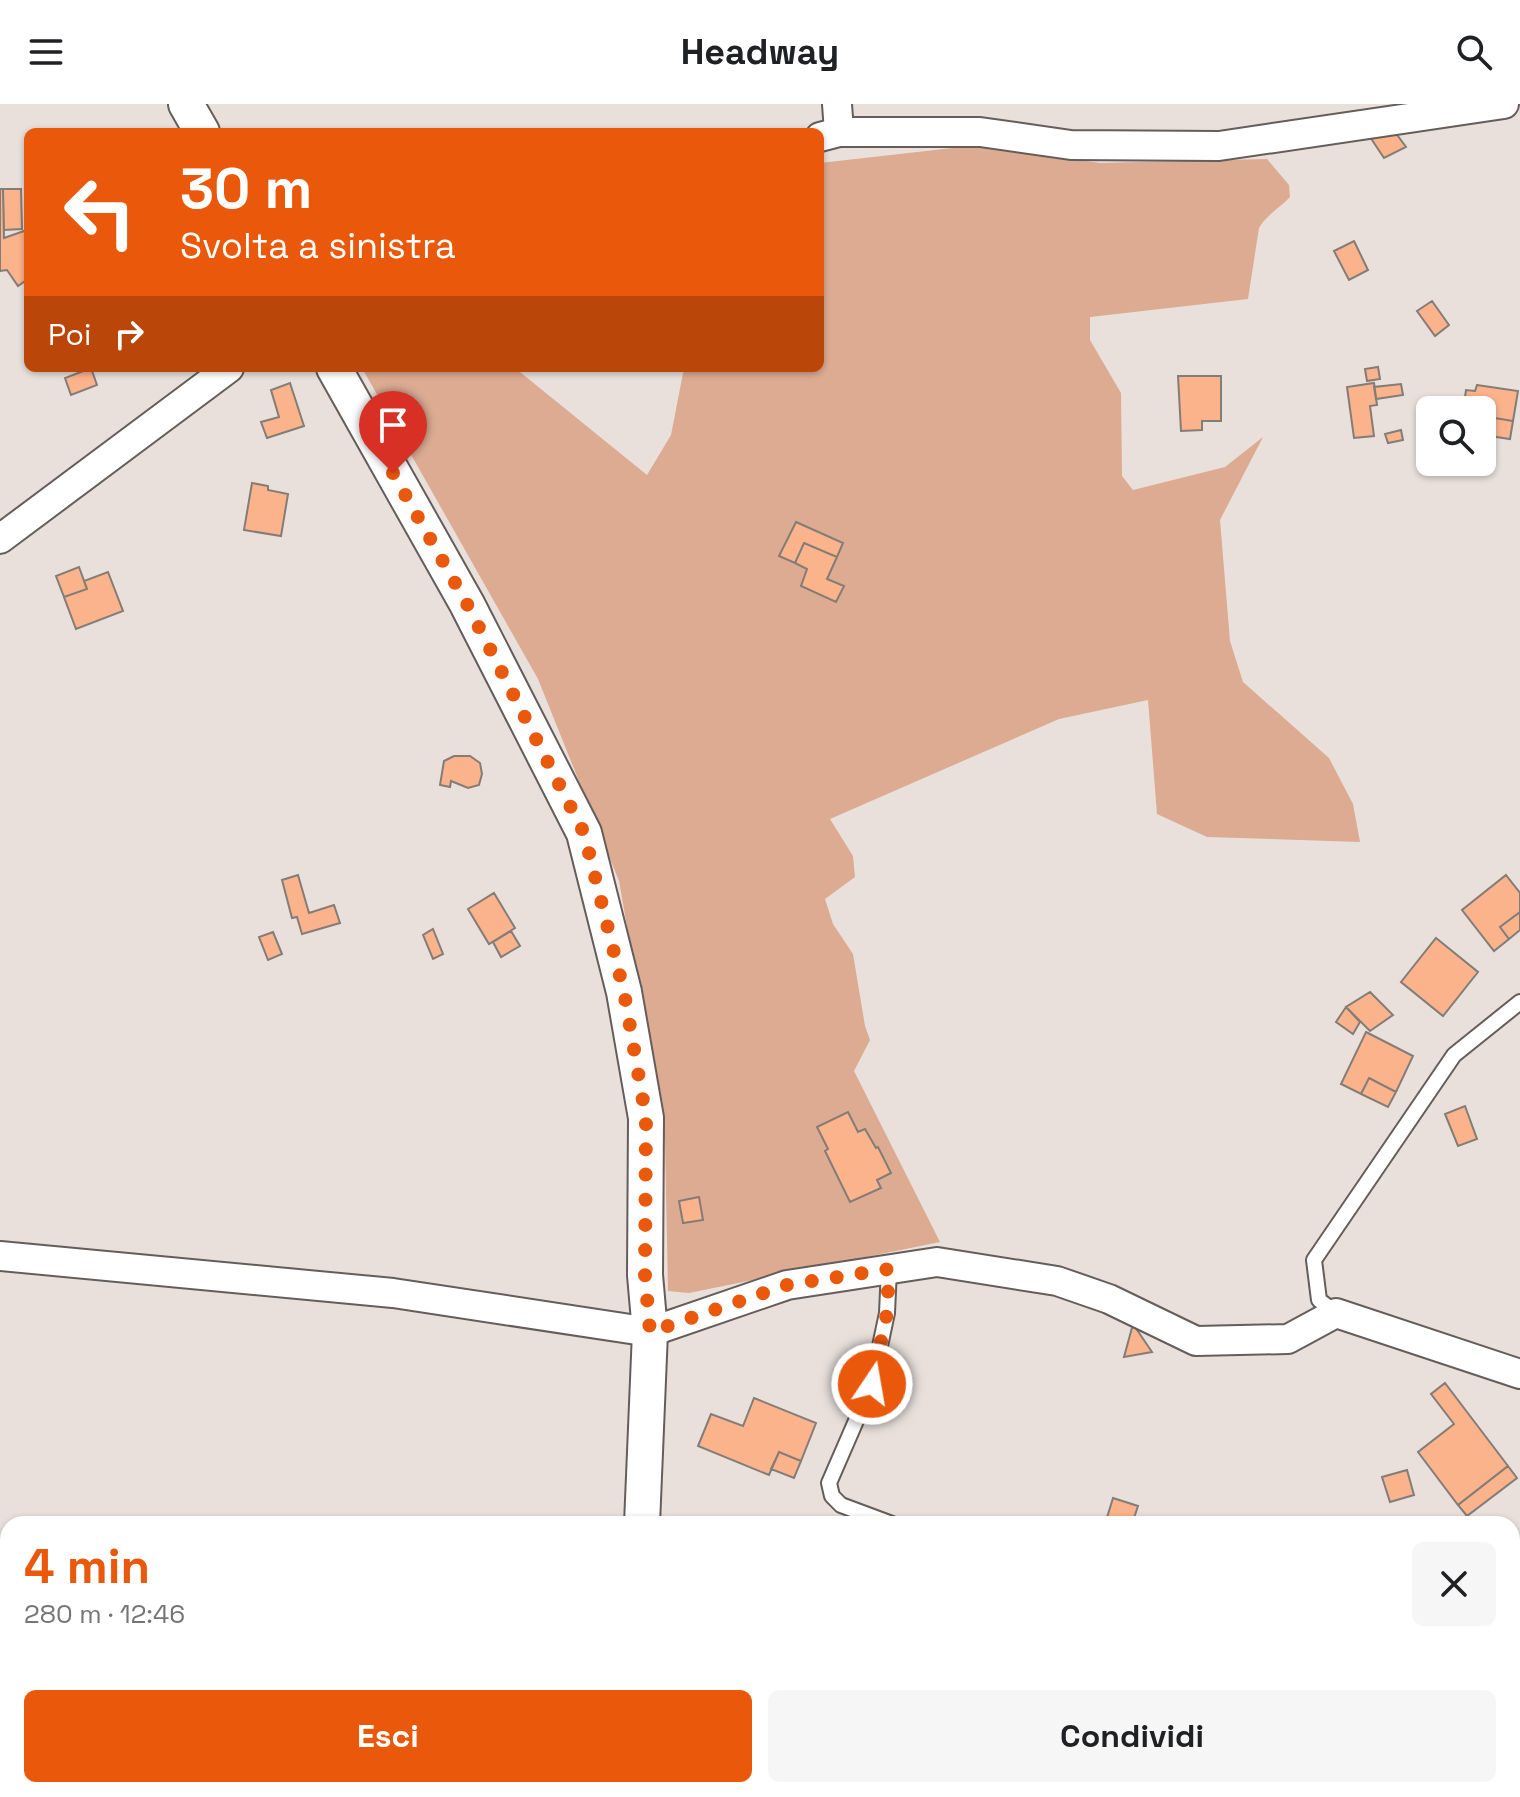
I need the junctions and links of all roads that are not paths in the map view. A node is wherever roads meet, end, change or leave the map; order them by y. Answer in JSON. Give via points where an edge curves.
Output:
{"nodes":[{"id":1,"x":186,"y":104,"type":"edge"},
{"id":2,"x":837,"y":104,"type":"edge"},
{"id":3,"x":1504,"y":104,"type":"edge"},
{"id":4,"x":200,"y":128,"type":"edge"},
{"id":5,"x":830,"y":135,"type":"edge"},
{"id":6,"x":224,"y":372,"type":"edge"},
{"id":7,"x":336,"y":372,"type":"edge"},
{"id":8,"x":0,"y":539,"type":"edge"},
{"id":9,"x":1520,"y":1002,"type":"edge"},
{"id":10,"x":0,"y":1256,"type":"edge"},
{"id":11,"x":889,"y":1269,"type":"junction"},
{"id":12,"x":1336,"y":1313,"type":"junction"},
{"id":13,"x":650,"y":1332,"type":"junction"},
{"id":14,"x":1520,"y":1374,"type":"edge"},
{"id":15,"x":642,"y":1516,"type":"edge"},
{"id":16,"x":871,"y":1516,"type":"edge"}],
"edges":[{"from":1,"to":4,"type":"street"},
{"from":2,"to":5,"type":"street"},
{"from":3,"to":5,"type":"street","via":[[1219,146],[1071,145],[980,132]]},
{"from":6,"to":8,"type":"street"},
{"from":7,"to":13,"type":"street","via":[[467,604],[584,833],[624,992],[646,1118]]},
{"from":9,"to":12,"type":"lane","via":[[1454,1055],[1314,1260],[1319,1300]]},
{"from":10,"to":13,"type":"street","via":[[393,1293]]},
{"from":11,"to":12,"type":"street","via":[[937,1262],[1057,1281],[1109,1299],[1196,1341],[1288,1339]]},
{"from":11,"to":13,"type":"street","via":[[787,1285]]},
{"from":11,"to":16,"type":"lane","via":[[887,1313],[872,1384],[829,1483],[841,1505]]},
{"from":12,"to":14,"type":"street"},
{"from":13,"to":15,"type":"street"}]}
